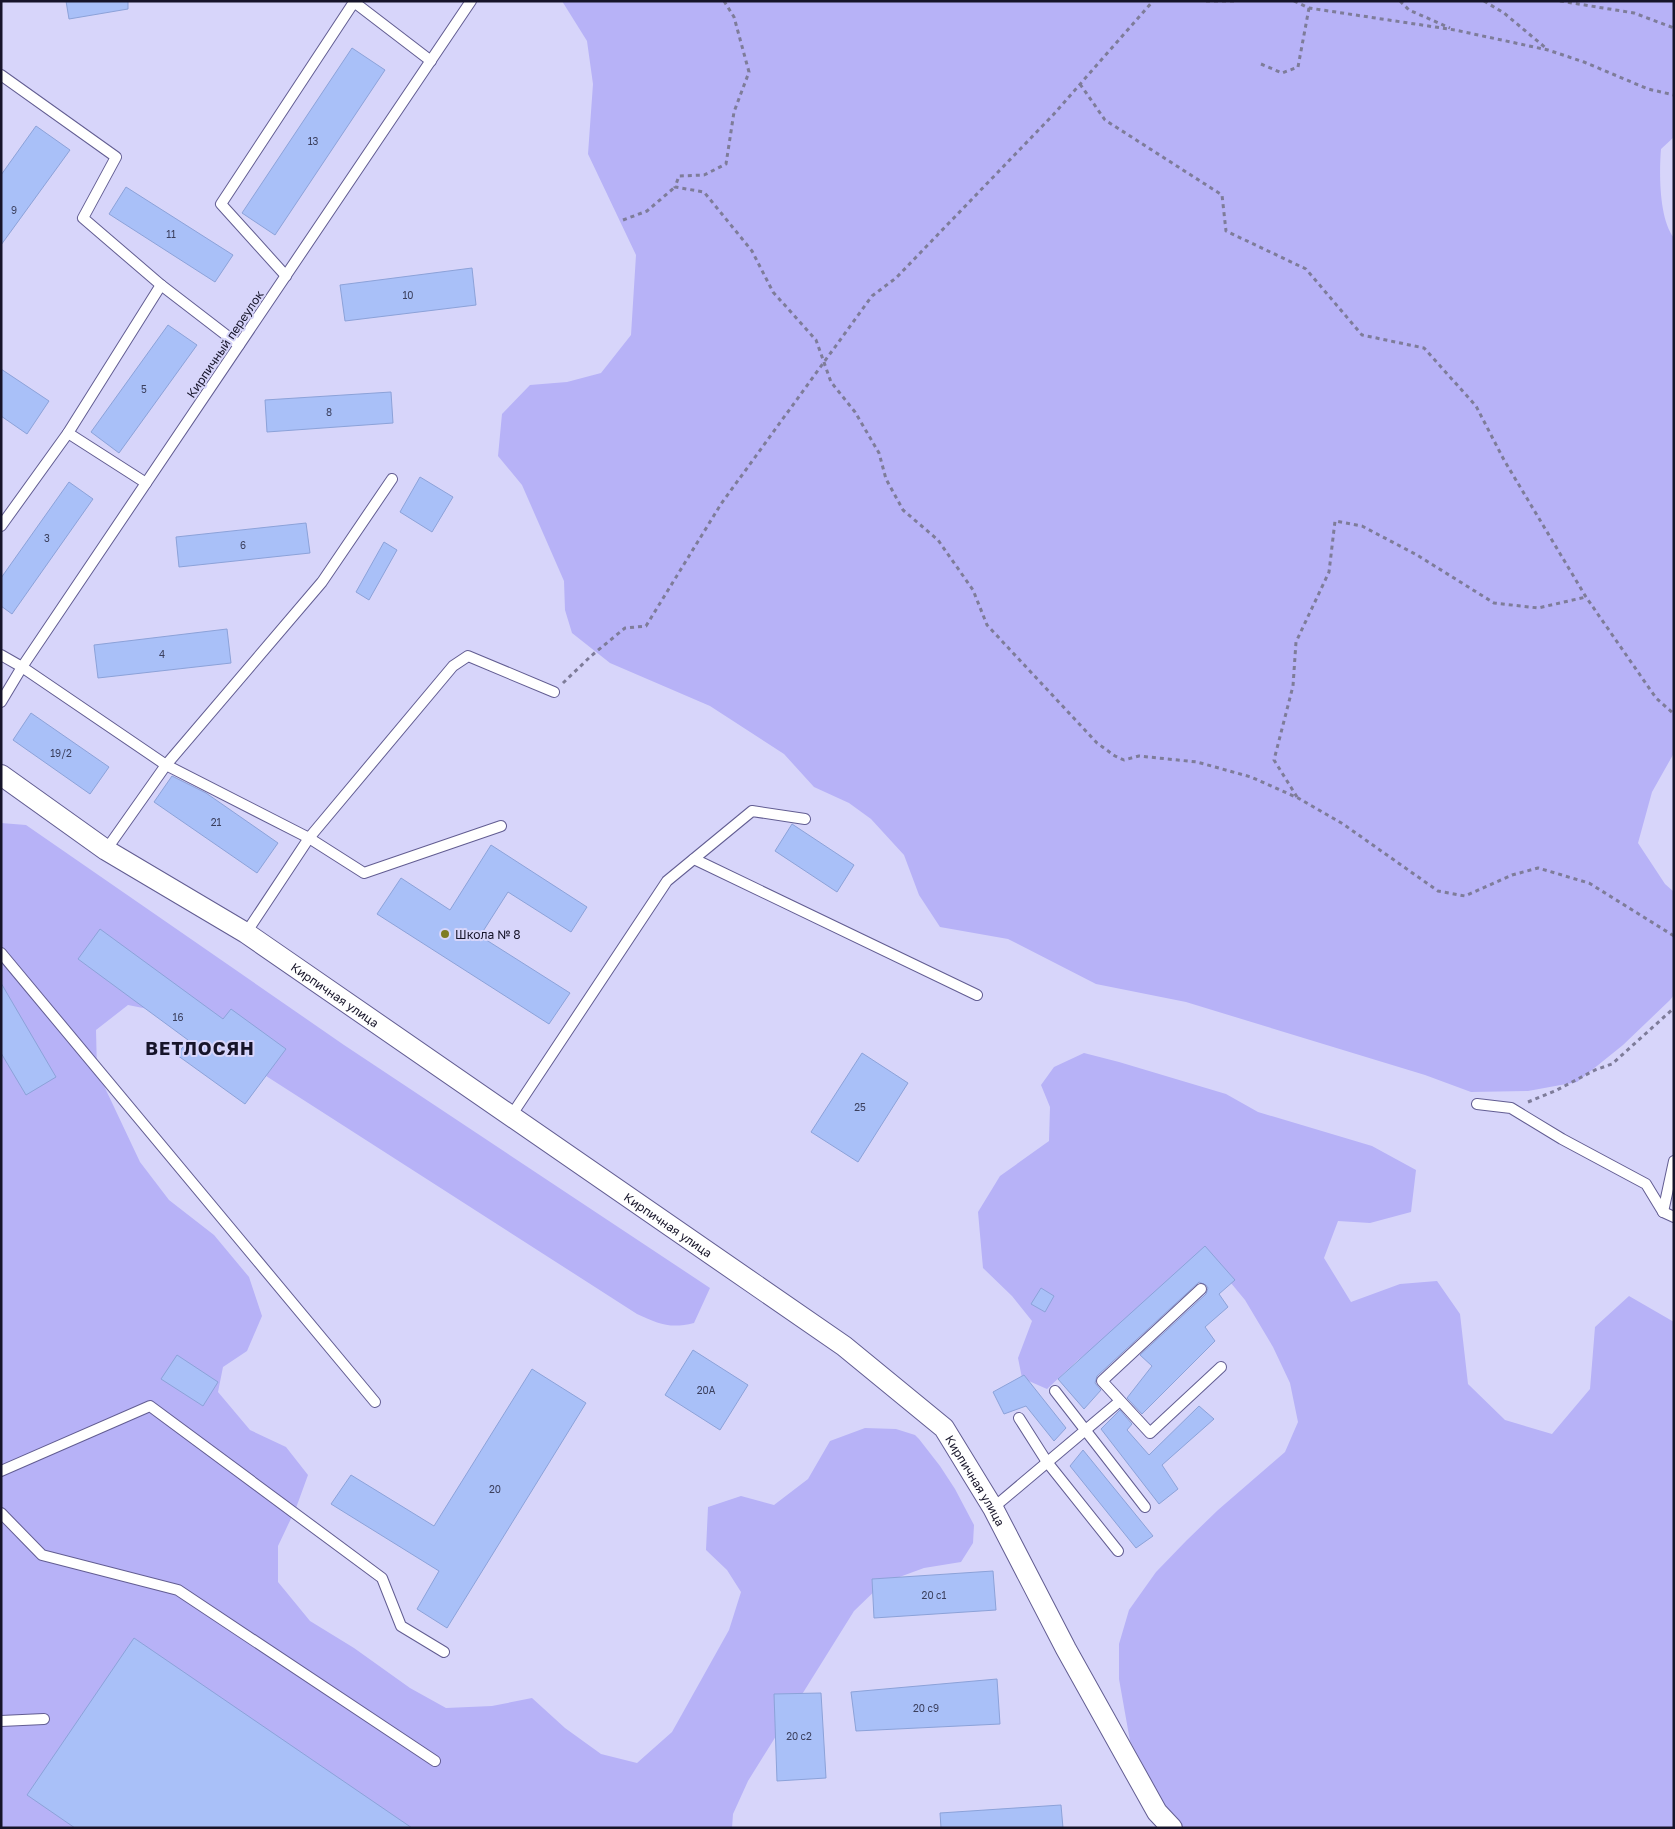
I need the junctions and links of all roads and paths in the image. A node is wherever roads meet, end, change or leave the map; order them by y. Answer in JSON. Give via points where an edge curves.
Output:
{"nodes":[{"id":1,"x":471,"y":1,"type":"edge"},
{"id":2,"x":724,"y":1,"type":"edge"},
{"id":3,"x":1153,"y":1,"type":"edge"},
{"id":4,"x":1206,"y":1,"type":"edge"},
{"id":5,"x":1234,"y":1,"type":"edge"},
{"id":6,"x":1294,"y":1,"type":"edge"},
{"id":7,"x":1400,"y":1,"type":"edge"},
{"id":8,"x":1484,"y":1,"type":"edge"},
{"id":9,"x":1560,"y":1,"type":"edge"},
{"id":10,"x":1309,"y":8,"type":"junction"},
{"id":11,"x":1674,"y":28,"type":"edge"},
{"id":12,"x":1455,"y":30,"type":"junction"},
{"id":13,"x":1548,"y":50,"type":"junction"},
{"id":14,"x":431,"y":61,"type":"junction"},
{"id":15,"x":1261,"y":64,"type":"dead end"},
{"id":16,"x":1,"y":75,"type":"edge"},
{"id":17,"x":1080,"y":84,"type":"junction"},
{"id":18,"x":1674,"y":96,"type":"edge"},
{"id":19,"x":675,"y":187,"type":"junction"},
{"id":20,"x":623,"y":220,"type":"dead end"},
{"id":21,"x":286,"y":276,"type":"junction"},
{"id":22,"x":162,"y":285,"type":"junction"},
{"id":23,"x":239,"y":345,"type":"junction"},
{"id":24,"x":825,"y":362,"type":"junction"},
{"id":25,"x":68,"y":433,"type":"junction"},
{"id":26,"x":392,"y":479,"type":"dead end"},
{"id":27,"x":146,"y":483,"type":"junction"},
{"id":28,"x":1,"y":526,"type":"edge"},
{"id":29,"x":1586,"y":597,"type":"junction"},
{"id":30,"x":1,"y":655,"type":"edge"},
{"id":31,"x":22,"y":667,"type":"junction"},
{"id":32,"x":554,"y":692,"type":"joint"},
{"id":33,"x":1,"y":702,"type":"edge"},
{"id":34,"x":1674,"y":714,"type":"edge"},
{"id":35,"x":166,"y":765,"type":"junction"},
{"id":36,"x":1,"y":775,"type":"edge"},
{"id":37,"x":1298,"y":798,"type":"junction"},
{"id":38,"x":805,"y":819,"type":"dead end"},
{"id":39,"x":501,"y":826,"type":"dead end"},
{"id":40,"x":309,"y":838,"type":"junction"},
{"id":41,"x":106,"y":850,"type":"junction"},
{"id":42,"x":694,"y":859,"type":"junction"},
{"id":43,"x":246,"y":933,"type":"junction"},
{"id":44,"x":1674,"y":936,"type":"edge"},
{"id":45,"x":1,"y":953,"type":"edge"},
{"id":46,"x":977,"y":995,"type":"dead end"},
{"id":47,"x":1674,"y":1008,"type":"edge"},
{"id":48,"x":1477,"y":1104,"type":"dead end"},
{"id":49,"x":1511,"y":1108,"type":"junction"},
{"id":50,"x":511,"y":1116,"type":"junction"},
{"id":51,"x":1674,"y":1161,"type":"edge"},
{"id":52,"x":1663,"y":1212,"type":"junction"},
{"id":53,"x":1674,"y":1217,"type":"edge"},
{"id":54,"x":1201,"y":1289,"type":"dead end"},
{"id":55,"x":1221,"y":1368,"type":"dead end"},
{"id":56,"x":1055,"y":1391,"type":"dead end"},
{"id":57,"x":1120,"y":1401,"type":"junction"},
{"id":58,"x":375,"y":1402,"type":"dead end"},
{"id":59,"x":1019,"y":1418,"type":"dead end"},
{"id":60,"x":1085,"y":1430,"type":"junction"},
{"id":61,"x":1047,"y":1462,"type":"junction"},
{"id":62,"x":1,"y":1471,"type":"edge"},
{"id":63,"x":1146,"y":1507,"type":"dead end"},
{"id":64,"x":993,"y":1508,"type":"junction"},
{"id":65,"x":1,"y":1512,"type":"edge"},
{"id":66,"x":1118,"y":1551,"type":"dead end"},
{"id":67,"x":444,"y":1652,"type":"dead end"},
{"id":68,"x":44,"y":1719,"type":"dead end"},
{"id":69,"x":1,"y":1721,"type":"edge"},
{"id":70,"x":435,"y":1761,"type":"dead end"},
{"id":71,"x":1172,"y":1828,"type":"edge"}],
"edges":[{"from":1,"to":14,"type":"lane","name":"Кирпичный переулок"},
{"from":2,"to":19,"type":"path","via":[[734,17],[749,72],[734,112],[726,164],[704,175],[678,176]]},
{"from":3,"to":17,"type":"path"},
{"from":4,"to":5,"type":"path"},
{"from":6,"to":10,"type":"path"},
{"from":7,"to":12,"type":"path","via":[[1409,10]]},
{"from":8,"to":13,"type":"path","via":[[1504,13]]},
{"from":9,"to":11,"type":"path","via":[[1634,14]]},
{"from":10,"to":12,"type":"path"},
{"from":10,"to":15,"type":"path","via":[[1298,67],[1282,73]]},
{"from":12,"to":13,"type":"path"},
{"from":13,"to":18,"type":"path"},
{"from":14,"to":21,"type":"lane","name":"Кирпичный переулок"},
{"from":14,"to":21,"type":"lane","via":[[354,2],[222,204]]},
{"from":16,"to":22,"type":"lane","via":[[116,157],[83,218]]},
{"from":17,"to":24,"type":"path","via":[[896,278],[872,296]]},
{"from":17,"to":29,"type":"path","via":[[1105,120],[1222,195],[1226,231],[1306,269],[1362,335],[1424,348],[1476,406],[1504,460]]},
{"from":19,"to":20,"type":"path","via":[[647,211]]},
{"from":19,"to":24,"type":"path","via":[[704,192],[752,251],[773,292],[816,340]]},
{"from":21,"to":23,"type":"lane","name":"Кирпичный переулок"},
{"from":22,"to":23,"type":"lane"},
{"from":22,"to":25,"type":"lane"},
{"from":23,"to":27,"type":"lane","name":"Кирпичный переулок"},
{"from":24,"to":32,"type":"path","via":[[722,504],[646,626],[625,628]]},
{"from":24,"to":37,"type":"path","via":[[831,382],[855,412],[879,453],[886,479],[903,510],[938,540],[973,590],[987,626],[1097,743],[1124,760],[1139,756],[1197,762],[1251,778]]},
{"from":25,"to":27,"type":"lane"},
{"from":25,"to":28,"type":"lane"},
{"from":26,"to":35,"type":"lane","via":[[322,582]]},
{"from":27,"to":31,"type":"lane","name":"Кирпичный переулок"},
{"from":29,"to":34,"type":"path","via":[[1656,698]]},
{"from":29,"to":37,"type":"path","via":[[1538,608],[1494,603],[1417,555],[1362,526],[1335,521],[1329,572],[1296,642],[1293,686],[1274,760]]},
{"from":30,"to":31,"type":"lane"},
{"from":31,"to":33,"type":"lane","name":"Кирпичный переулок"},
{"from":31,"to":35,"type":"lane"},
{"from":32,"to":40,"type":"lane","via":[[468,656],[453,666]]},
{"from":35,"to":40,"type":"lane"},
{"from":35,"to":41,"type":"lane"},
{"from":36,"to":41,"type":"street","name":"Кирпичная улица"},
{"from":37,"to":44,"type":"path","via":[[1343,824],[1438,891],[1464,896],[1512,875],[1538,868],[1589,883]]},
{"from":38,"to":42,"type":"lane","via":[[752,811]]},
{"from":39,"to":40,"type":"lane","via":[[364,873]]},
{"from":40,"to":43,"type":"lane"},
{"from":41,"to":43,"type":"street","name":"Кирпичная улица"},
{"from":42,"to":46,"type":"lane"},
{"from":42,"to":50,"type":"lane","via":[[667,881]]},
{"from":43,"to":50,"type":"street","name":"Кирпичная улица"},
{"from":45,"to":58,"type":"lane"},
{"from":47,"to":49,"type":"path","via":[[1612,1064]]},
{"from":48,"to":49,"type":"lane"},
{"from":49,"to":52,"type":"lane","via":[[1646,1184]]},
{"from":50,"to":64,"type":"street","name":"Кирпичная улица","via":[[844,1346],[944,1428]]},
{"from":51,"to":52,"type":"lane"},
{"from":52,"to":53,"type":"lane"},
{"from":54,"to":57,"type":"lane","via":[[1102,1381]]},
{"from":55,"to":57,"type":"lane","via":[[1150,1433]]},
{"from":56,"to":60,"type":"lane"},
{"from":57,"to":60,"type":"lane"},
{"from":59,"to":61,"type":"lane"},
{"from":60,"to":61,"type":"lane"},
{"from":60,"to":63,"type":"lane"},
{"from":61,"to":64,"type":"lane"},
{"from":61,"to":66,"type":"lane"},
{"from":62,"to":67,"type":"lane","via":[[150,1406],[382,1578],[401,1626]]},
{"from":64,"to":71,"type":"street","name":"Кирпичная улица","via":[[1076,1666],[1158,1812]]},
{"from":65,"to":70,"type":"lane","via":[[42,1555],[178,1590]]},
{"from":68,"to":69,"type":"lane"}]}
